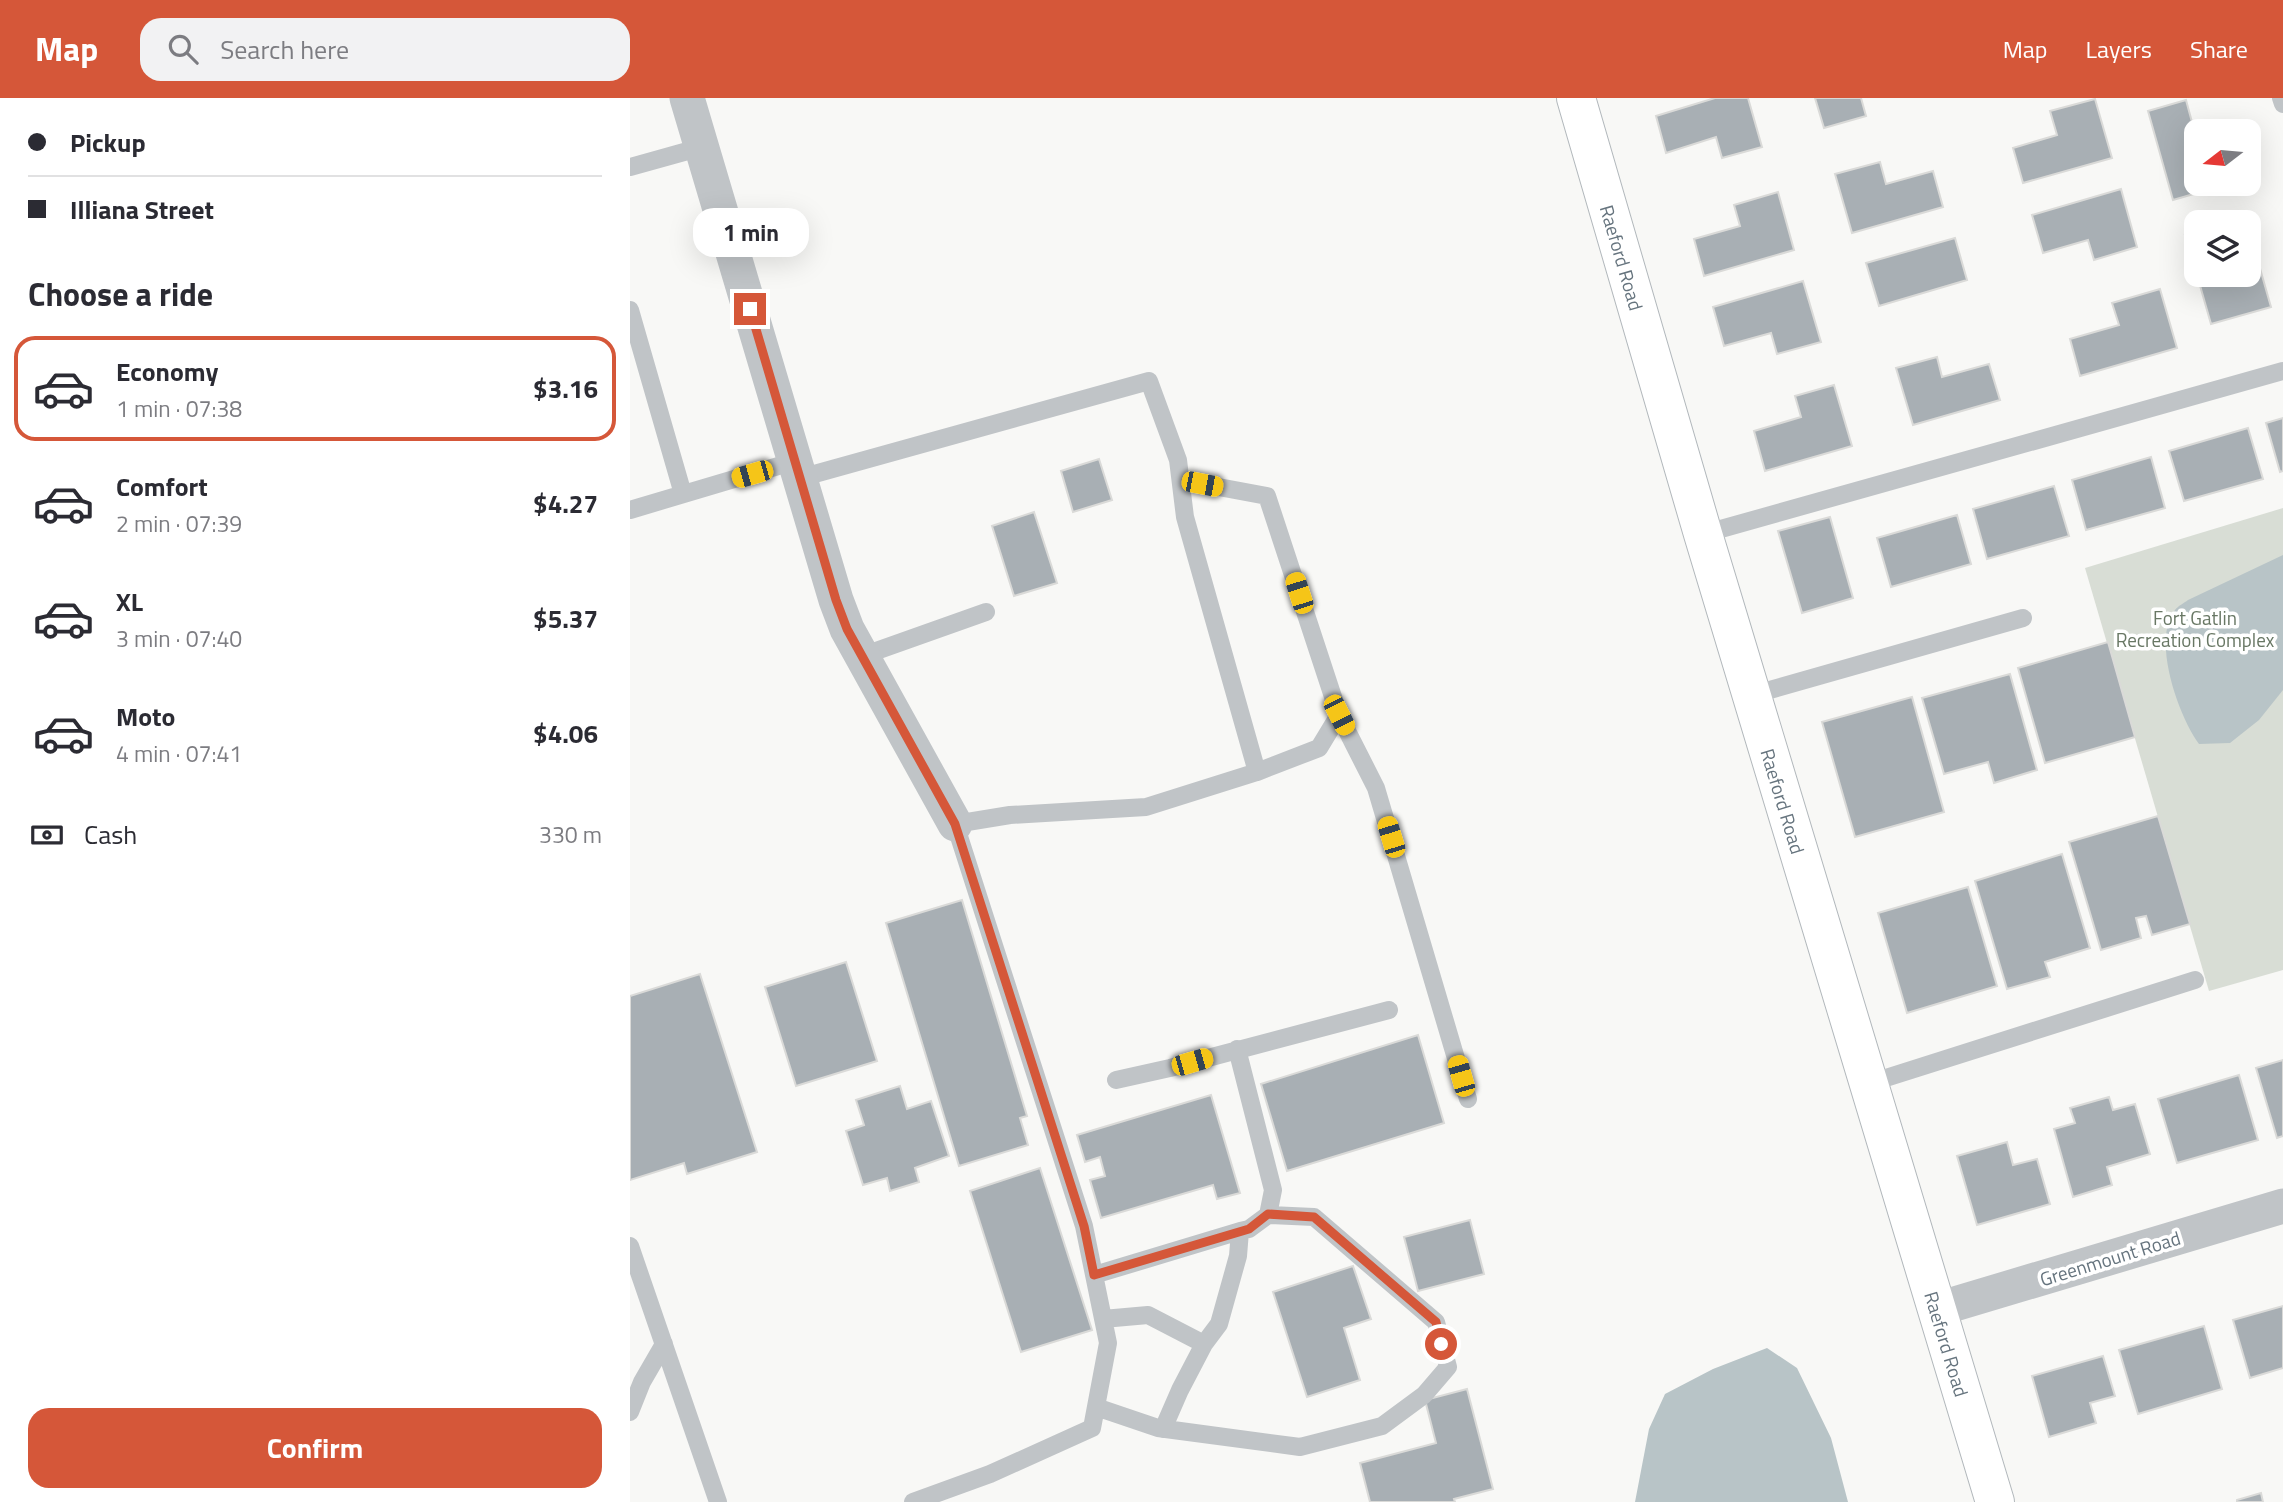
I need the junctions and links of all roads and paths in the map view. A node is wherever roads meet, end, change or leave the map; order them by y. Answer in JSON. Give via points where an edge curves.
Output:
{"nodes":[{"id":1,"x":687,"y":98,"type":"edge"},
{"id":2,"x":1576,"y":98,"type":"edge"},
{"id":3,"x":2281,"y":98,"type":"edge"},
{"id":4,"x":2283,"y":104,"type":"edge"},
{"id":5,"x":702,"y":147,"type":"junction"},
{"id":6,"x":630,"y":167,"type":"edge"},
{"id":7,"x":630,"y":310,"type":"edge"},
{"id":8,"x":2283,"y":371,"type":"edge"},
{"id":9,"x":797,"y":469,"type":"junction"},
{"id":10,"x":1181,"y":480,"type":"junction"},
{"id":11,"x":683,"y":494,"type":"junction"},
{"id":12,"x":630,"y":510,"type":"edge"},
{"id":13,"x":1703,"y":534,"type":"junction"},
{"id":14,"x":986,"y":612,"type":"dead end"},
{"id":15,"x":2023,"y":618,"type":"dead end"},
{"id":16,"x":862,"y":656,"type":"junction"},
{"id":17,"x":1752,"y":695,"type":"junction"},
{"id":18,"x":1339,"y":715,"type":"junction"},
{"id":19,"x":1257,"y":772,"type":"junction"},
{"id":20,"x":955,"y":824,"type":"junction"},
{"id":21,"x":2195,"y":980,"type":"dead end"},
{"id":22,"x":1389,"y":1010,"type":"dead end"},
{"id":23,"x":1237,"y":1049,"type":"junction"},
{"id":24,"x":1116,"y":1080,"type":"dead end"},
{"id":25,"x":1870,"y":1083,"type":"junction"},
{"id":26,"x":1468,"y":1099,"type":"dead end"},
{"id":27,"x":2283,"y":1206,"type":"edge"},
{"id":28,"x":1268,"y":1214,"type":"junction"},
{"id":29,"x":1240,"y":1231,"type":"junction"},
{"id":30,"x":630,"y":1246,"type":"edge"},
{"id":31,"x":1094,"y":1275,"type":"junction"},
{"id":32,"x":1938,"y":1309,"type":"junction"},
{"id":33,"x":1103,"y":1320,"type":"junction"},
{"id":34,"x":664,"y":1344,"type":"junction"},
{"id":35,"x":1204,"y":1344,"type":"junction"},
{"id":36,"x":1096,"y":1407,"type":"junction"},
{"id":37,"x":630,"y":1412,"type":"edge"},
{"id":38,"x":1163,"y":1429,"type":"junction"},
{"id":39,"x":718,"y":1502,"type":"edge"},
{"id":40,"x":913,"y":1502,"type":"edge"},
{"id":41,"x":1996,"y":1502,"type":"edge"}],
"edges":[{"from":1,"to":5,"type":"street"},
{"from":2,"to":13,"type":"street","name":"Raeford Road"},
{"from":3,"to":4,"type":"lane"},
{"from":5,"to":6,"type":"lane"},
{"from":5,"to":9,"type":"street"},
{"from":7,"to":11,"type":"lane"},
{"from":8,"to":13,"type":"lane"},
{"from":9,"to":10,"type":"lane","via":[[1149,381]]},
{"from":9,"to":11,"type":"lane"},
{"from":9,"to":16,"type":"street","via":[[836,600]]},
{"from":10,"to":18,"type":"lane","via":[[1267,496]]},
{"from":10,"to":19,"type":"lane","via":[[1185,517]]},
{"from":11,"to":12,"type":"lane"},
{"from":13,"to":17,"type":"street","name":"Raeford Road"},
{"from":14,"to":16,"type":"lane"},
{"from":15,"to":17,"type":"lane"},
{"from":16,"to":20,"type":"street"},
{"from":17,"to":25,"type":"street","name":"Raeford Road"},
{"from":18,"to":19,"type":"lane","via":[[1319,748]]},
{"from":18,"to":26,"type":"lane","via":[[1376,788]]},
{"from":19,"to":20,"type":"lane","via":[[1146,807],[1010,815]]},
{"from":20,"to":31,"type":"lane","via":[[1084,1226]]},
{"from":21,"to":25,"type":"lane"},
{"from":22,"to":23,"type":"lane"},
{"from":23,"to":24,"type":"lane"},
{"from":23,"to":28,"type":"lane","via":[[1273,1190]]},
{"from":25,"to":32,"type":"street","name":"Raeford Road"},
{"from":27,"to":32,"type":"street","name":"Greenmount Road"},
{"from":28,"to":29,"type":"lane"},
{"from":28,"to":38,"type":"lane","via":[[1314,1217],[1436,1322],[1448,1367],[1424,1395],[1382,1426],[1300,1447]]},
{"from":29,"to":31,"type":"lane"},
{"from":29,"to":35,"type":"lane","via":[[1238,1256],[1219,1324]]},
{"from":30,"to":34,"type":"lane"},
{"from":31,"to":33,"type":"lane"},
{"from":32,"to":41,"type":"street","name":"Raeford Road"},
{"from":33,"to":35,"type":"lane","via":[[1148,1315]]},
{"from":33,"to":36,"type":"lane","via":[[1108,1343]]},
{"from":34,"to":37,"type":"lane"},
{"from":34,"to":39,"type":"lane"},
{"from":35,"to":38,"type":"lane"},
{"from":36,"to":38,"type":"lane"},
{"from":36,"to":40,"type":"lane","via":[[1092,1428],[990,1474]]}]}
